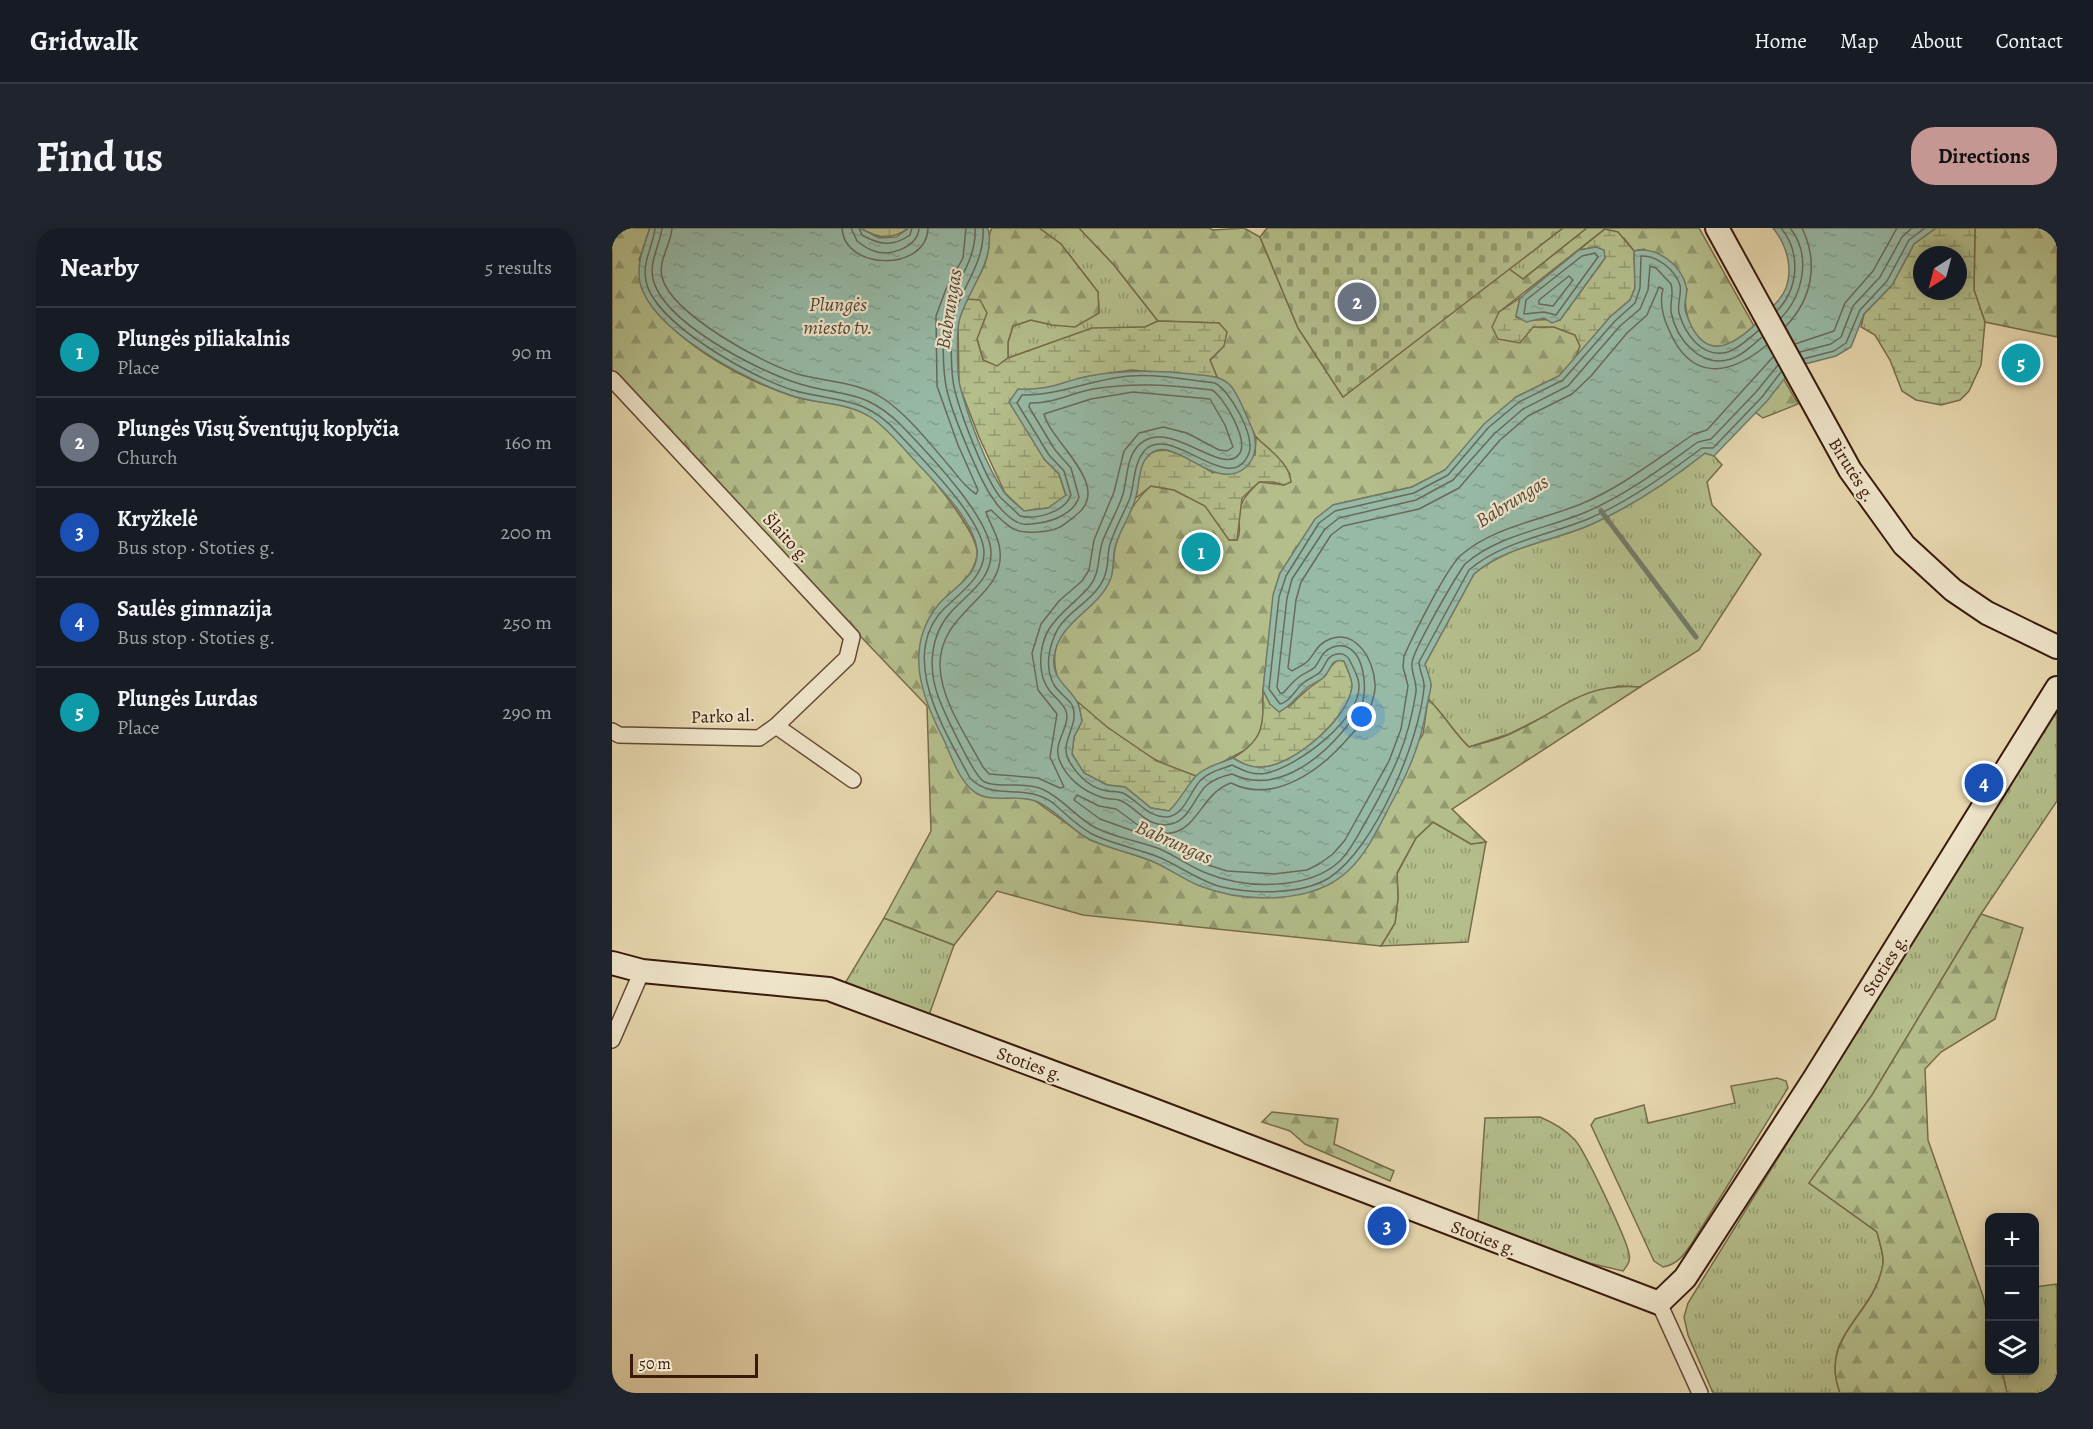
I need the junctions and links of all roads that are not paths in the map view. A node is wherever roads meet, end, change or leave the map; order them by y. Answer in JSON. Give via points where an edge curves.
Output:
{"nodes":[{"id":1,"x":1717,"y":228,"type":"edge"},
{"id":2,"x":612,"y":379,"type":"edge"},
{"id":3,"x":2057,"y":646,"type":"edge"},
{"id":4,"x":2057,"y":688,"type":"edge"},
{"id":5,"x":776,"y":726,"type":"junction"},
{"id":6,"x":612,"y":731,"type":"edge"},
{"id":7,"x":853,"y":780,"type":"dead end"},
{"id":8,"x":612,"y":963,"type":"edge"},
{"id":9,"x":642,"y":971,"type":"junction"},
{"id":10,"x":612,"y":1040,"type":"edge"},
{"id":11,"x":1659,"y":1303,"type":"junction"},
{"id":12,"x":1700,"y":1393,"type":"edge"}],
"edges":[{"from":1,"to":3,"type":"main road","name":"Birutės g.","via":[[1863,491],[1904,545],[1946,585],[1979,608]]},
{"from":2,"to":5,"type":"street","name":"Šlaito g.","via":[[852,637],[847,658]]},
{"from":4,"to":11,"type":"main road","name":"Stoties g.","via":[[1801,1099],[1685,1278]]},
{"from":5,"to":6,"type":"street","name":"Parko al.","via":[[759,738],[619,735]]},
{"from":5,"to":7,"type":"street","name":"Parko al."},
{"from":8,"to":9,"type":"main road","name":"Stoties g."},
{"from":9,"to":10,"type":"street"},
{"from":9,"to":11,"type":"main road","name":"Stoties g.","via":[[829,989]]},
{"from":11,"to":12,"type":"street"}]}
